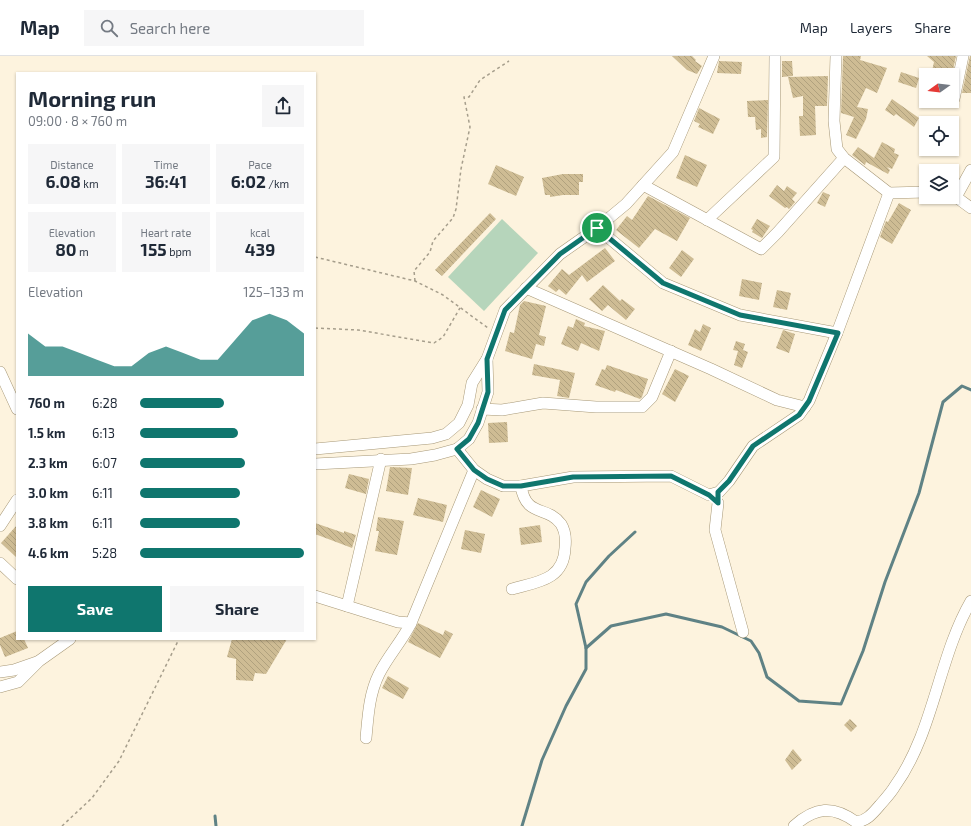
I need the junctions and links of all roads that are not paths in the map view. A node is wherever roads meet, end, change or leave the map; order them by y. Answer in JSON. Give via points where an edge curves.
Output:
{"nodes":[{"id":1,"x":714,"y":56,"type":"edge"},
{"id":2,"x":775,"y":56,"type":"edge"},
{"id":3,"x":836,"y":56,"type":"edge"},
{"id":4,"x":963,"y":56,"type":"edge"},
{"id":5,"x":959,"y":75,"type":"edge"},
{"id":6,"x":844,"y":158,"type":"junction"},
{"id":7,"x":971,"y":170,"type":"edge"},
{"id":8,"x":643,"y":185,"type":"junction"},
{"id":9,"x":959,"y":188,"type":"edge"},
{"id":10,"x":919,"y":192,"type":"edge"},
{"id":11,"x":889,"y":193,"type":"junction"},
{"id":12,"x":959,"y":200,"type":"edge"},
{"id":13,"x":971,"y":208,"type":"edge"},
{"id":14,"x":707,"y":220,"type":"junction"},
{"id":15,"x":597,"y":228,"type":"junction"},
{"id":16,"x":526,"y":288,"type":"junction"},
{"id":17,"x":838,"y":333,"type":"junction"},
{"id":18,"x":671,"y":351,"type":"junction"},
{"id":19,"x":487,"y":359,"type":"junction"},
{"id":20,"x":0,"y":372,"type":"edge"},
{"id":21,"x":16,"y":407,"type":"edge"},
{"id":22,"x":805,"y":407,"type":"junction"},
{"id":23,"x":482,"y":409,"type":"junction"},
{"id":24,"x":316,"y":449,"type":"edge"},
{"id":25,"x":457,"y":449,"type":"junction"},
{"id":26,"x":381,"y":459,"type":"junction"},
{"id":27,"x":316,"y":464,"type":"edge"},
{"id":28,"x":474,"y":470,"type":"junction"},
{"id":29,"x":521,"y":486,"type":"junction"},
{"id":30,"x":715,"y":497,"type":"junction"},
{"id":31,"x":16,"y":502,"type":"edge"},
{"id":32,"x":0,"y":526,"type":"edge"},
{"id":33,"x":0,"y":563,"type":"edge"},
{"id":34,"x":16,"y":578,"type":"edge"},
{"id":35,"x":512,"y":589,"type":"dead end"},
{"id":36,"x":316,"y":596,"type":"edge"},
{"id":37,"x":971,"y":601,"type":"edge"},
{"id":38,"x":346,"y":606,"type":"junction"},
{"id":39,"x":411,"y":623,"type":"junction"},
{"id":40,"x":742,"y":632,"type":"dead end"},
{"id":41,"x":69,"y":640,"type":"edge"},
{"id":42,"x":39,"y":661,"type":"junction"},
{"id":43,"x":0,"y":672,"type":"edge"},
{"id":44,"x":0,"y":687,"type":"edge"},
{"id":45,"x":366,"y":738,"type":"dead end"},
{"id":46,"x":794,"y":826,"type":"edge"}],
"edges":[{"from":1,"to":8,"type":"street","via":[[673,152]]},
{"from":2,"to":14,"type":"street","via":[[774,157]]},
{"from":3,"to":6,"type":"street","via":[[834,121],[837,149]]},
{"from":4,"to":5,"type":"street"},
{"from":6,"to":11,"type":"street"},
{"from":6,"to":14,"type":"street","via":[[761,249]]},
{"from":7,"to":9,"type":"street"},
{"from":8,"to":14,"type":"street"},
{"from":8,"to":15,"type":"street","via":[[626,204]]},
{"from":10,"to":11,"type":"street"},
{"from":11,"to":17,"type":"street"},
{"from":12,"to":13,"type":"street"},
{"from":15,"to":16,"type":"street","via":[[560,254]]},
{"from":15,"to":17,"type":"street","via":[[663,283],[740,315]]},
{"from":16,"to":18,"type":"street"},
{"from":16,"to":19,"type":"street","via":[[505,310]]},
{"from":17,"to":22,"type":"street"},
{"from":18,"to":22,"type":"street","via":[[778,400]]},
{"from":18,"to":23,"type":"street","via":[[652,397],[642,407],[596,407],[543,402],[502,410]]},
{"from":19,"to":23,"type":"street","via":[[488,392]]},
{"from":19,"to":24,"type":"street","via":[[472,383],[468,405],[459,423],[446,434],[409,442]]},
{"from":20,"to":21,"type":"street"},
{"from":22,"to":30,"type":"street","via":[[799,415],[753,446]]},
{"from":23,"to":25,"type":"street","via":[[469,439]]},
{"from":25,"to":26,"type":"street","via":[[411,459]]},
{"from":25,"to":28,"type":"street"},
{"from":26,"to":27,"type":"street"},
{"from":26,"to":38,"type":"street"},
{"from":28,"to":29,"type":"street","via":[[503,486]]},
{"from":28,"to":39,"type":"street"},
{"from":29,"to":30,"type":"street","via":[[573,477],[671,476]]},
{"from":29,"to":35,"type":"street","via":[[522,497],[527,505],[546,513],[561,524],[566,535],[565,552],[561,567],[553,575],[539,582]]},
{"from":30,"to":40,"type":"street","via":[[715,530]]},
{"from":31,"to":32,"type":"street"},
{"from":33,"to":34,"type":"street"},
{"from":36,"to":38,"type":"street"},
{"from":37,"to":46,"type":"street","via":[[961,619],[924,728],[896,786],[863,821],[856,822],[834,811],[818,810]]},
{"from":38,"to":39,"type":"street","via":[[398,622]]},
{"from":39,"to":45,"type":"street","via":[[379,674],[368,708]]},
{"from":41,"to":42,"type":"street"},
{"from":42,"to":43,"type":"street"},
{"from":42,"to":44,"type":"street","via":[[18,682]]}]}
